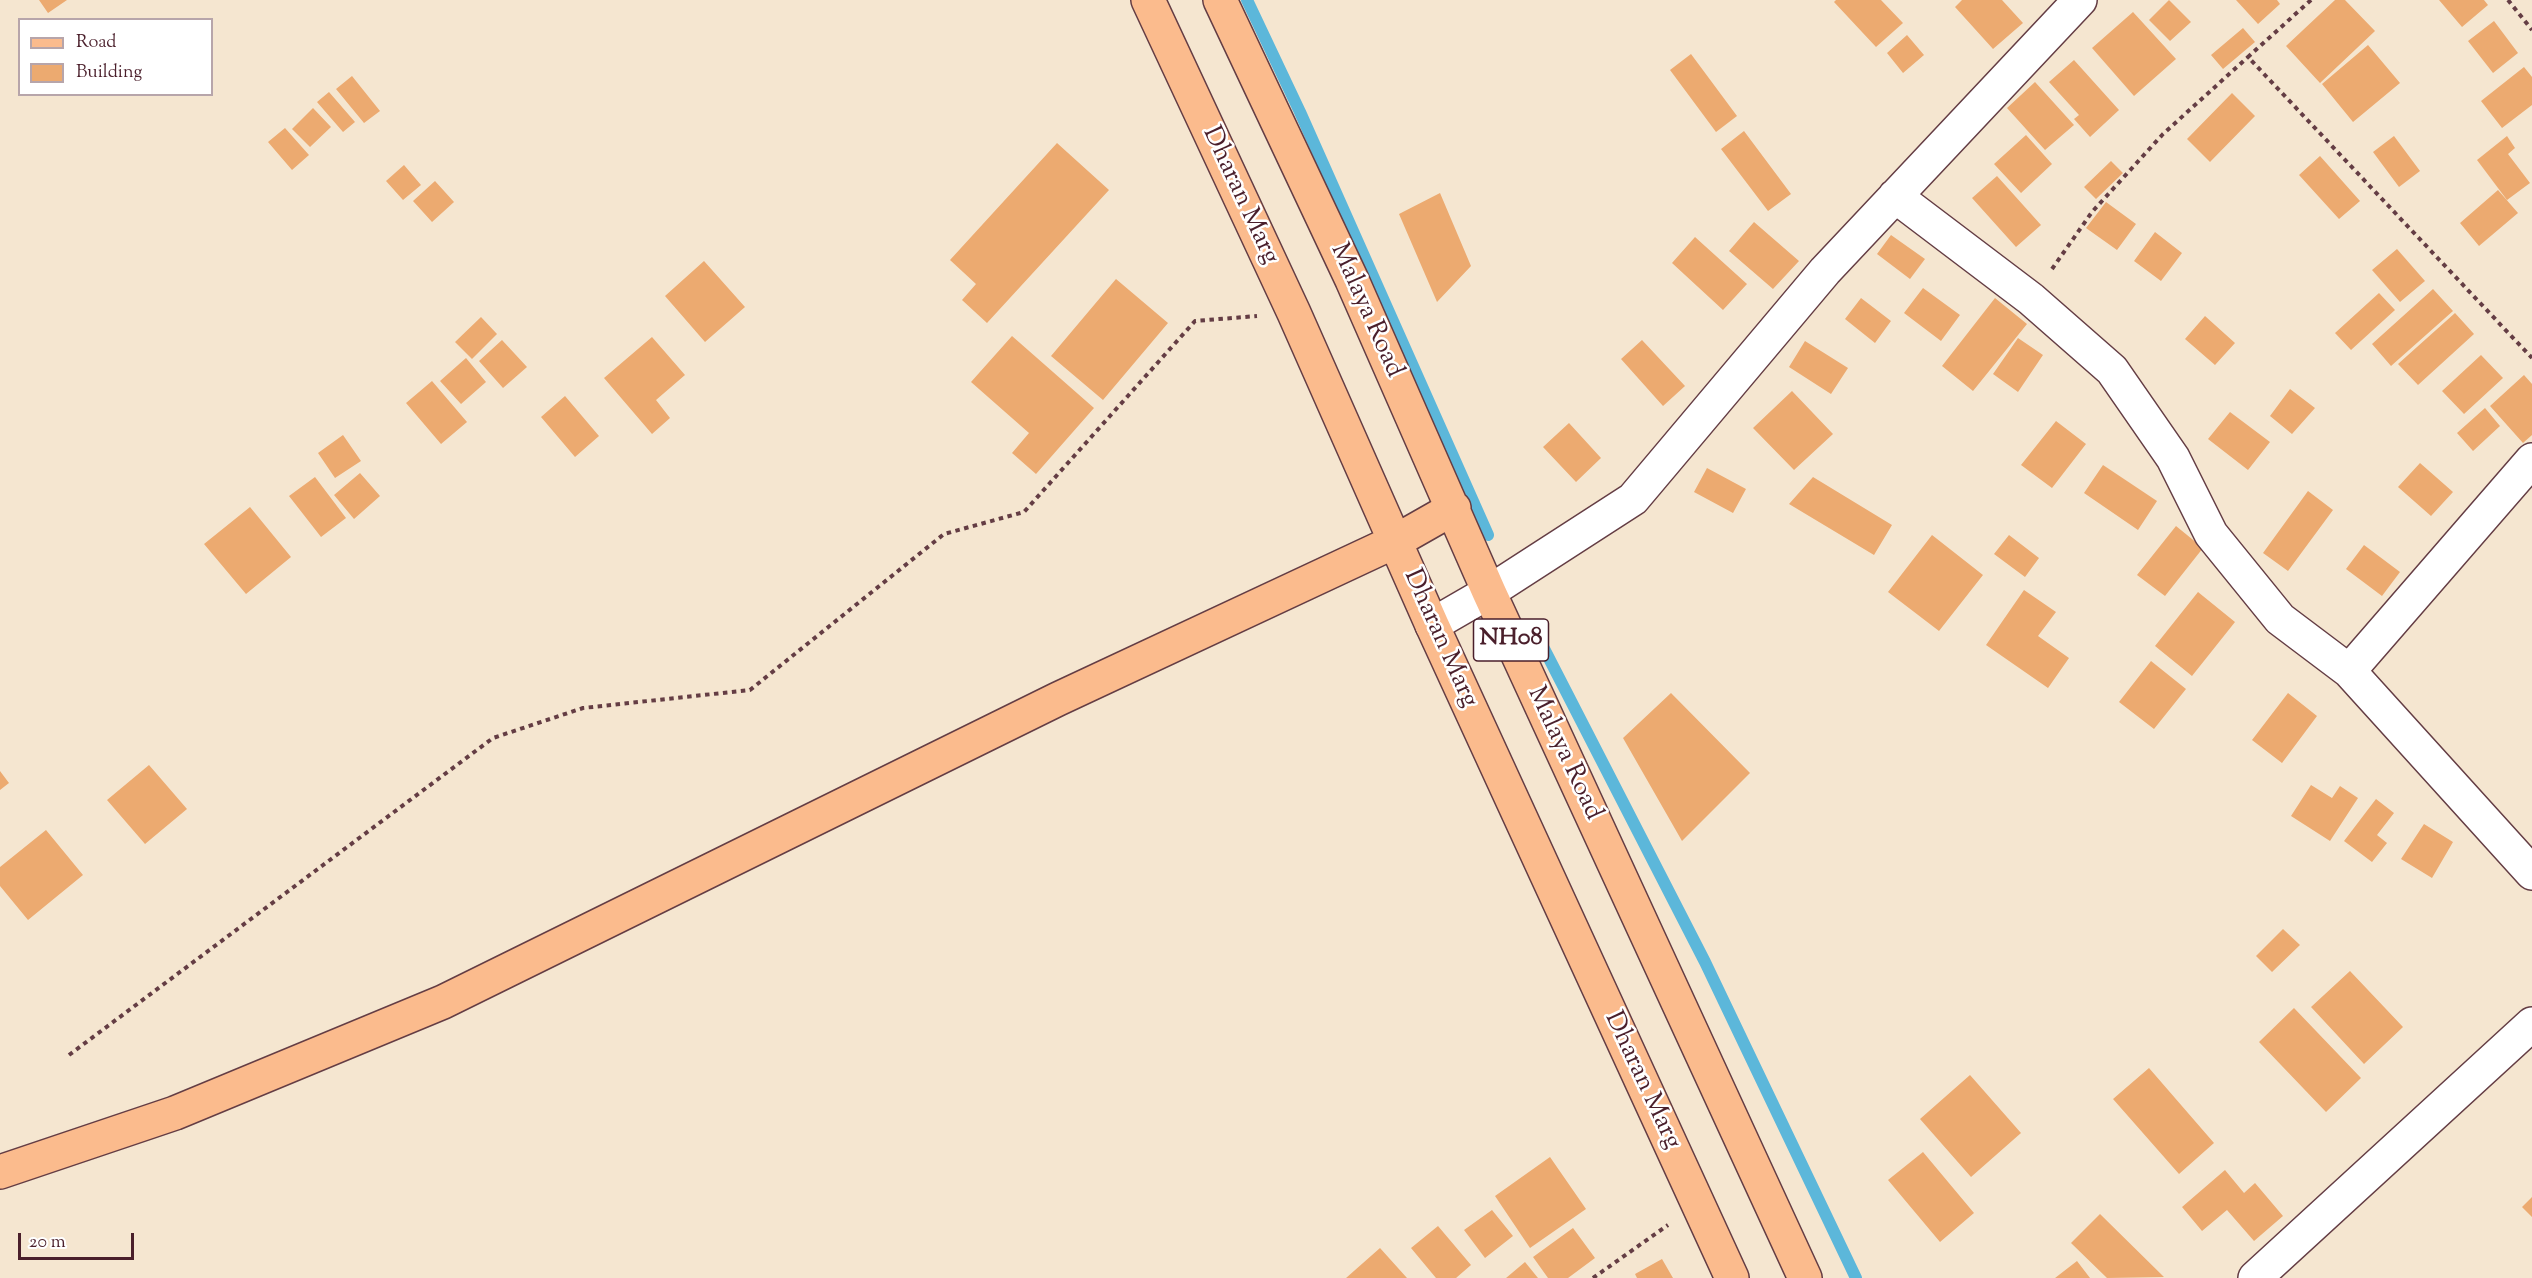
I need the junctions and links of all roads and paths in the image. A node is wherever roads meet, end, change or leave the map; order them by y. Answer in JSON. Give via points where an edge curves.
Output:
{"nodes":[{"id":1,"x":1148,"y":0,"type":"edge"},
{"id":2,"x":1220,"y":0,"type":"edge"},
{"id":3,"x":2080,"y":0,"type":"edge"},
{"id":4,"x":2311,"y":0,"type":"edge"},
{"id":5,"x":2508,"y":0,"type":"edge"},
{"id":6,"x":2532,"y":30,"type":"edge"},
{"id":7,"x":2248,"y":57,"type":"junction"},
{"id":8,"x":1895,"y":196,"type":"junction"},
{"id":9,"x":2031,"y":299,"type":"junction"},
{"id":10,"x":1294,"y":313,"type":"junction"},
{"id":11,"x":2532,"y":358,"type":"edge"},
{"id":12,"x":2532,"y":460,"type":"edge"},
{"id":13,"x":1454,"y":508,"type":"junction"},
{"id":14,"x":1396,"y":541,"type":"junction"},
{"id":15,"x":1489,"y":592,"type":"junction"},
{"id":16,"x":1432,"y":625,"type":"junction"},
{"id":17,"x":2349,"y":671,"type":"junction"},
{"id":18,"x":2532,"y":873,"type":"edge"},
{"id":19,"x":2532,"y":1024,"type":"edge"},
{"id":20,"x":69,"y":1055,"type":"dead end"},
{"id":21,"x":0,"y":1172,"type":"edge"},
{"id":22,"x":1698,"y":1205,"type":"junction"},
{"id":23,"x":1593,"y":1278,"type":"edge"},
{"id":24,"x":1732,"y":1278,"type":"edge"},
{"id":25,"x":1805,"y":1278,"type":"edge"},
{"id":26,"x":2255,"y":1278,"type":"edge"}],
"edges":[{"from":1,"to":10,"type":"main road","name":"Dharan Marg","number":"NH08"},
{"from":2,"to":13,"type":"main road","name":"Malaya Road","number":"NH08"},
{"from":3,"to":8,"type":"street"},
{"from":4,"to":7,"type":"path"},
{"from":5,"to":6,"type":"path"},
{"from":7,"to":9,"type":"path","via":[[2163,134],[2092,212]]},
{"from":7,"to":11,"type":"path"},
{"from":8,"to":9,"type":"street"},
{"from":8,"to":15,"type":"street","via":[[1825,271],[1633,499]]},
{"from":9,"to":17,"type":"street","via":[[2112,370],[2174,458],[2211,534],[2280,619]]},
{"from":10,"to":14,"type":"main road","name":"Dharan Marg","number":"NH08"},
{"from":10,"to":20,"type":"path","via":[[1195,321],[1024,512],[944,534],[750,690],[583,708],[492,738]]},
{"from":12,"to":17,"type":"street"},
{"from":13,"to":14,"type":"main road"},
{"from":13,"to":15,"type":"main road","name":"Malaya Road","number":"NH08"},
{"from":14,"to":16,"type":"main road","name":"Dharan Marg","number":"NH08"},
{"from":14,"to":21,"type":"main road","via":[[1058,699],[443,1002],[175,1113]]},
{"from":15,"to":16,"type":"street"},
{"from":15,"to":25,"type":"main road","name":"Malaya Road","number":"NH08"},
{"from":16,"to":22,"type":"main road","name":"Dharan Marg","number":"NH08"},
{"from":17,"to":18,"type":"street"},
{"from":19,"to":26,"type":"street"},
{"from":22,"to":23,"type":"path"},
{"from":22,"to":24,"type":"main road","name":"Dharan Marg","number":"NH08"}]}
